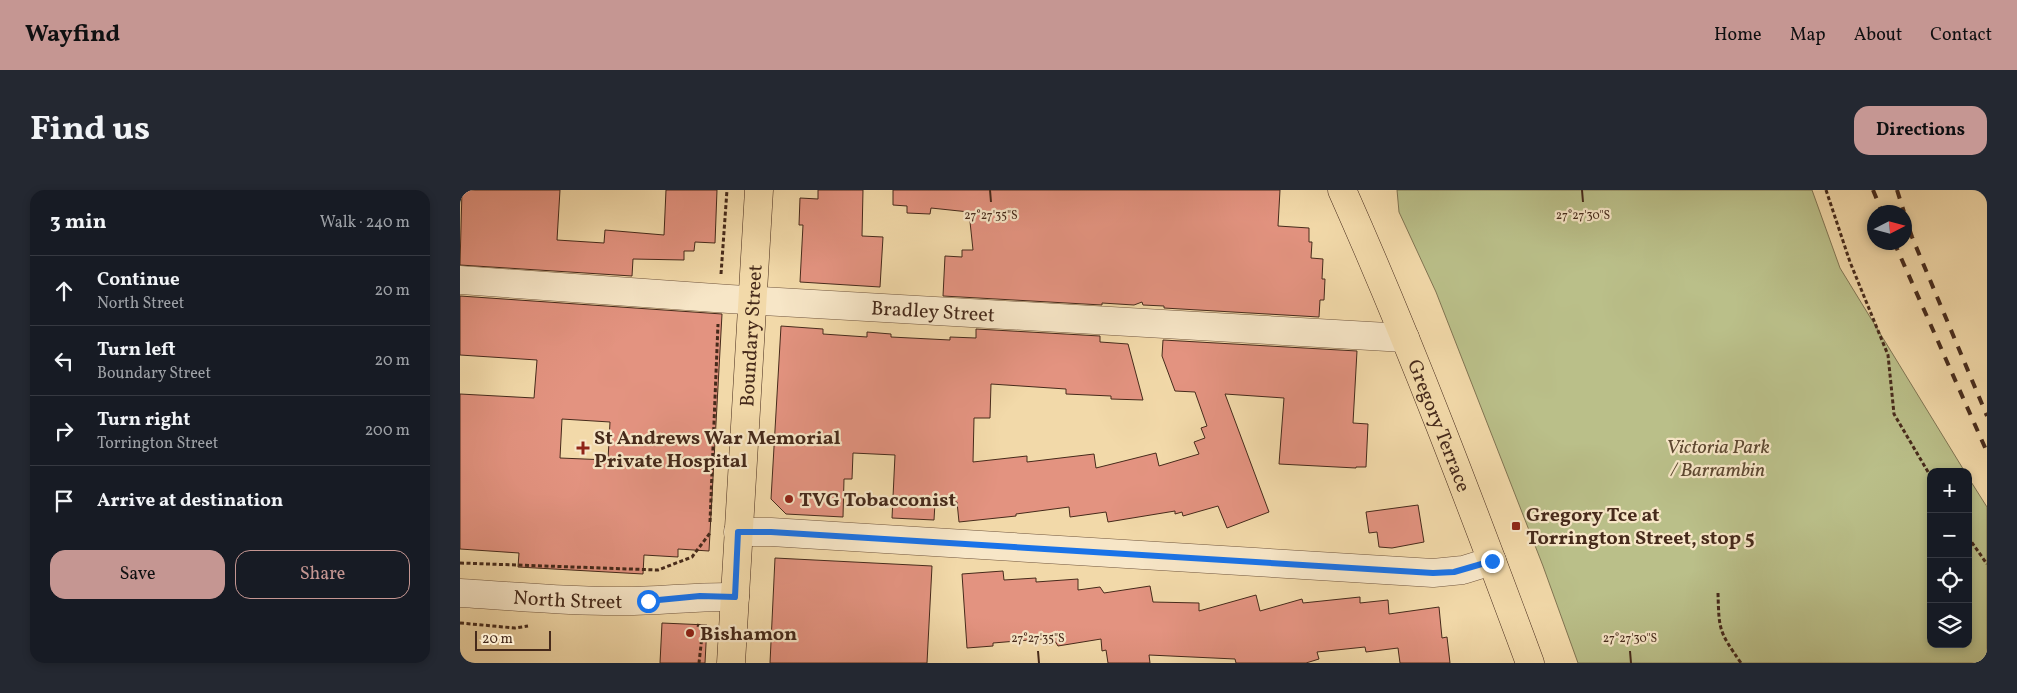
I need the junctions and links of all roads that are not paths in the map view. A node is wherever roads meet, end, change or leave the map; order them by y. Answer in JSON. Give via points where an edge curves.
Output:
{"nodes":[{"id":1,"x":759,"y":190,"type":"edge"},
{"id":2,"x":1342,"y":190,"type":"edge"},
{"id":3,"x":460,"y":280,"type":"edge"},
{"id":4,"x":752,"y":301,"type":"junction"},
{"id":5,"x":1405,"y":338,"type":"junction"},
{"id":6,"x":738,"y":532,"type":"junction"},
{"id":7,"x":1492,"y":561,"type":"junction"},
{"id":8,"x":460,"y":593,"type":"edge"},
{"id":9,"x":735,"y":597,"type":"junction"},
{"id":10,"x":731,"y":663,"type":"edge"},
{"id":11,"x":1530,"y":663,"type":"edge"}],
"edges":[{"from":1,"to":4,"type":"main road","name":"Boundary Street"},
{"from":2,"to":5,"type":"main road","name":"Gregory Terrace"},
{"from":3,"to":4,"type":"street","name":"Bradley Street"},
{"from":4,"to":5,"type":"street","name":"Bradley Street"},
{"from":4,"to":6,"type":"main road","name":"Boundary Street"},
{"from":5,"to":7,"type":"main road","name":"Gregory Terrace"},
{"from":6,"to":7,"type":"street","via":[[1433,573],[1454,572]]},
{"from":6,"to":9,"type":"main road","name":"Boundary Street"},
{"from":7,"to":11,"type":"main road","name":"Gregory Terrace"},
{"from":8,"to":9,"type":"street","name":"North Street","via":[[595,601]]},
{"from":9,"to":10,"type":"main road","name":"Boundary Street"}]}
